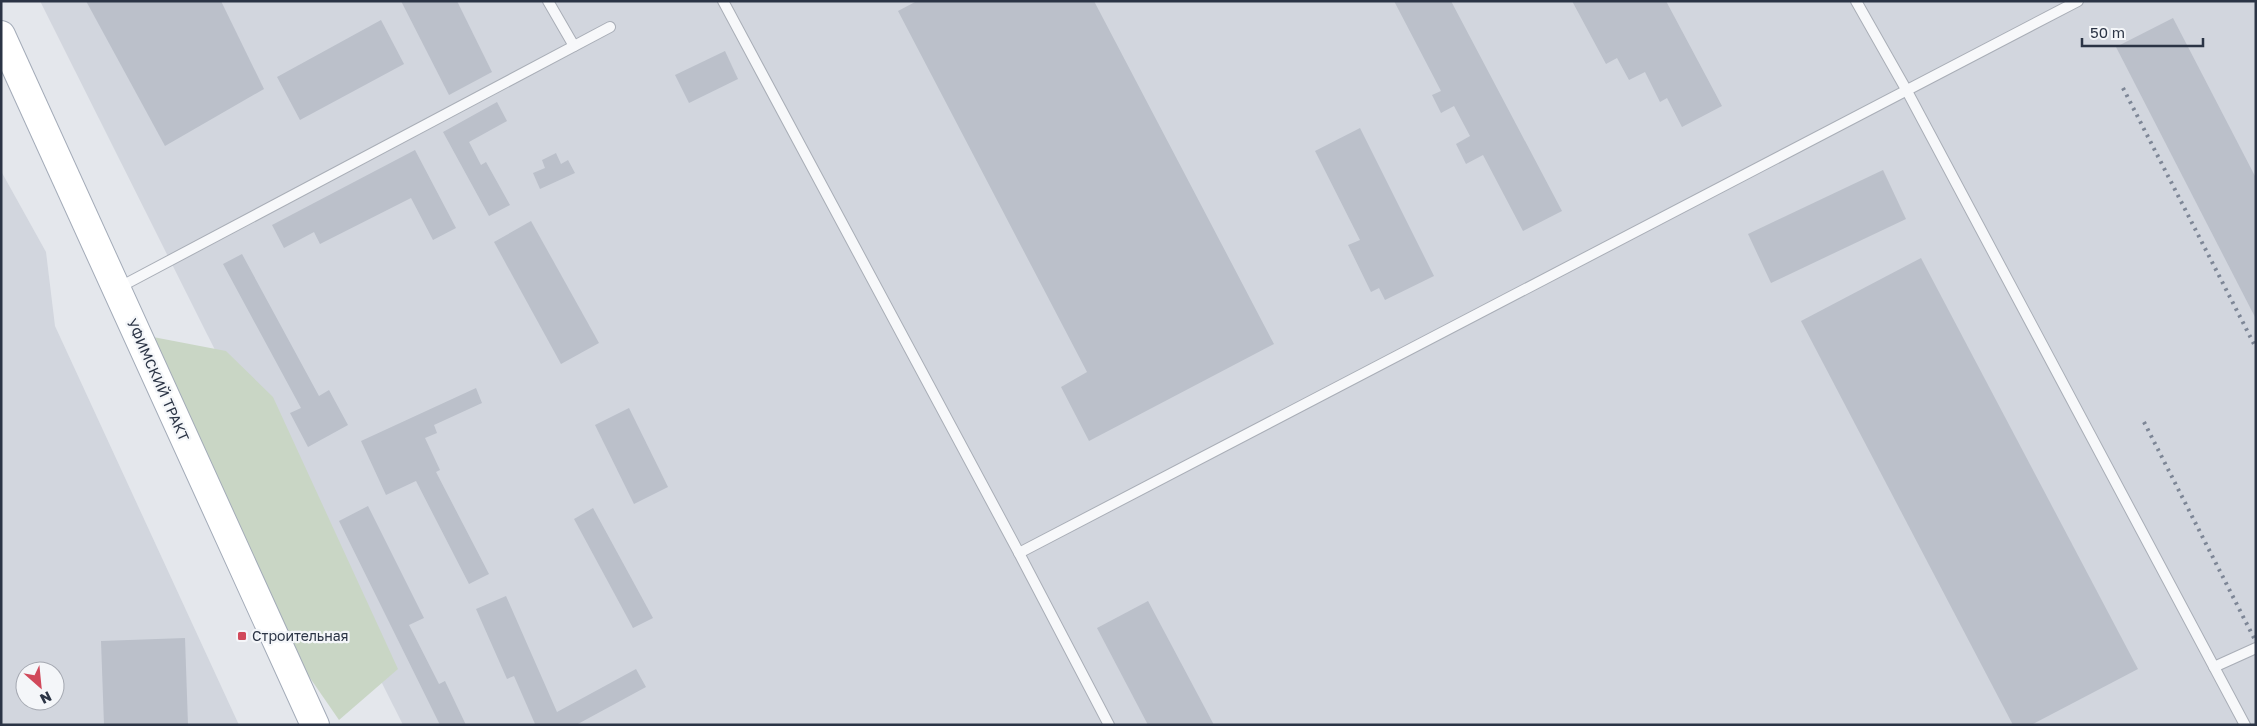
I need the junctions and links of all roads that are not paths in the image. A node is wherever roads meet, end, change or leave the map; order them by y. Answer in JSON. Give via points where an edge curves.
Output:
{"nodes":[{"id":1,"x":548,"y":1,"type":"edge"},
{"id":2,"x":723,"y":1,"type":"edge"},
{"id":3,"x":1856,"y":1,"type":"edge"},
{"id":4,"x":2078,"y":1,"type":"edge"},
{"id":5,"x":610,"y":27,"type":"dead end"},
{"id":6,"x":1,"y":35,"type":"edge"},
{"id":7,"x":574,"y":46,"type":"junction"},
{"id":8,"x":1907,"y":90,"type":"junction"},
{"id":9,"x":117,"y":288,"type":"junction"},
{"id":10,"x":1019,"y":552,"type":"junction"},
{"id":11,"x":2256,"y":648,"type":"edge"},
{"id":12,"x":2214,"y":667,"type":"junction"},
{"id":13,"x":315,"y":725,"type":"edge"},
{"id":14,"x":1109,"y":725,"type":"edge"},
{"id":15,"x":2245,"y":725,"type":"edge"}],
"edges":[{"from":1,"to":7,"type":"lane"},
{"from":2,"to":10,"type":"lane"},
{"from":3,"to":8,"type":"lane"},
{"from":4,"to":8,"type":"lane"},
{"from":5,"to":7,"type":"lane"},
{"from":6,"to":9,"type":"main road","name":"УФИМСКИЙ ТРАКТ"},
{"from":7,"to":9,"type":"lane"},
{"from":8,"to":10,"type":"lane"},
{"from":8,"to":12,"type":"lane"},
{"from":9,"to":13,"type":"main road","name":"УФИМСКИЙ ТРАКТ"},
{"from":10,"to":14,"type":"lane"},
{"from":11,"to":12,"type":"lane"},
{"from":12,"to":15,"type":"lane"}]}
